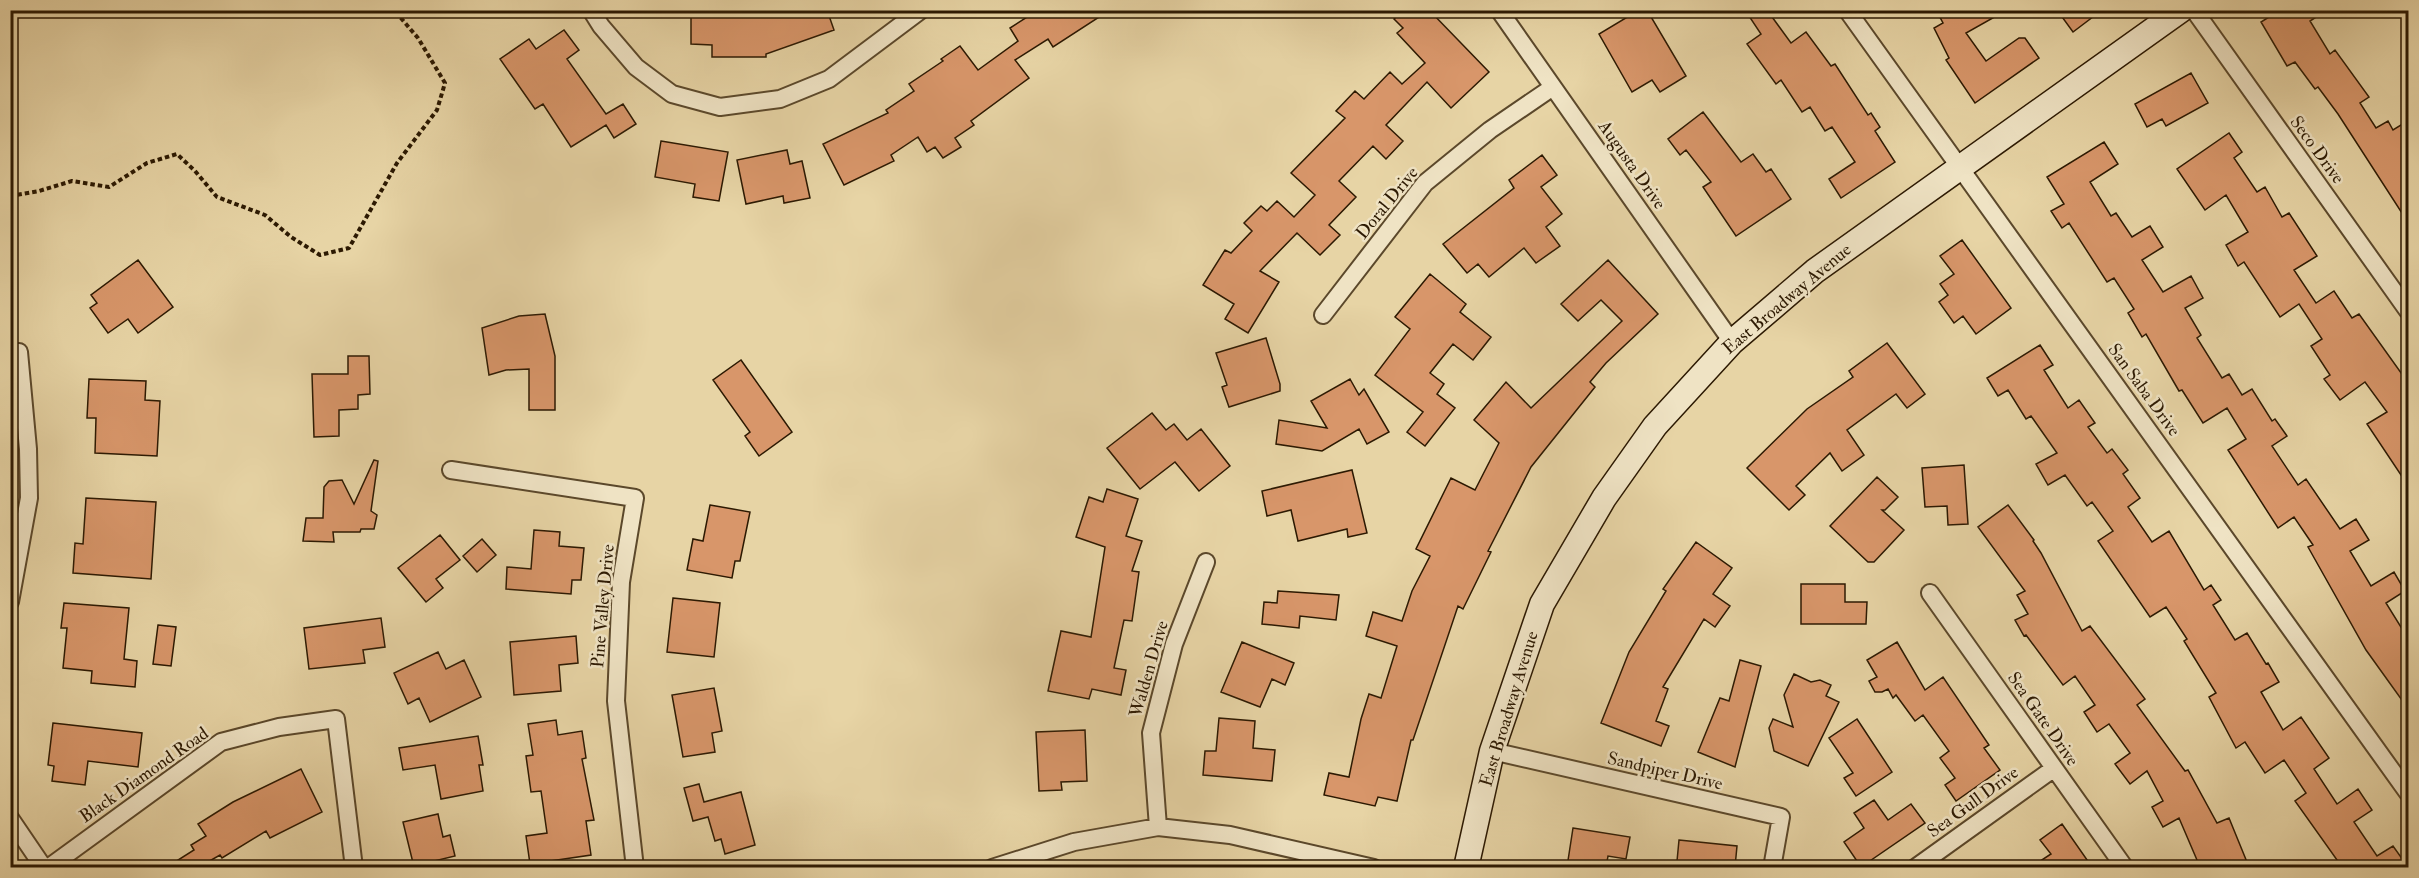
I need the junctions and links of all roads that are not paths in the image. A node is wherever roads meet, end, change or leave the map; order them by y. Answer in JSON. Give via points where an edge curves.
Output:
{"nodes":[{"id":1,"x":591,"y":10,"type":"edge"},
{"id":2,"x":921,"y":10,"type":"edge"},
{"id":3,"x":1499,"y":10,"type":"edge"},
{"id":4,"x":1847,"y":10,"type":"edge"},
{"id":5,"x":2181,"y":10,"type":"edge"},
{"id":6,"x":2194,"y":10,"type":"edge"},
{"id":7,"x":1553,"y":87,"type":"junction"},
{"id":8,"x":1960,"y":167,"type":"junction"},
{"id":9,"x":2409,"y":311,"type":"edge"},
{"id":10,"x":1323,"y":315,"type":"dead end"},
{"id":11,"x":1732,"y":342,"type":"junction"},
{"id":12,"x":19,"y":352,"type":"dead end"},
{"id":13,"x":451,"y":470,"type":"dead end"},
{"id":14,"x":1206,"y":561,"type":"dead end"},
{"id":15,"x":1930,"y":592,"type":"dead end"},
{"id":16,"x":10,"y":602,"type":"edge"},
{"id":17,"x":1492,"y":751,"type":"junction"},
{"id":18,"x":2053,"y":769,"type":"junction"},
{"id":19,"x":2409,"y":793,"type":"edge"},
{"id":20,"x":10,"y":818,"type":"edge"},
{"id":21,"x":1158,"y":827,"type":"junction"},
{"id":22,"x":44,"y":867,"type":"edge"},
{"id":23,"x":48,"y":867,"type":"edge"},
{"id":24,"x":354,"y":867,"type":"edge"},
{"id":25,"x":635,"y":867,"type":"edge"},
{"id":26,"x":992,"y":867,"type":"edge"},
{"id":27,"x":1374,"y":867,"type":"edge"},
{"id":28,"x":1466,"y":867,"type":"edge"},
{"id":29,"x":1772,"y":867,"type":"edge"},
{"id":30,"x":1915,"y":867,"type":"edge"},
{"id":31,"x":2125,"y":867,"type":"edge"}],
"edges":[{"from":1,"to":2,"type":"street","via":[[636,67],[672,94],[720,107],[780,99],[829,79]]},
{"from":3,"to":7,"type":"street","name":"Augusta Drive"},
{"from":4,"to":8,"type":"street","name":"San Saba Drive"},
{"from":5,"to":8,"type":"street","name":"East Broadway Avenue"},
{"from":6,"to":9,"type":"street","name":"Seco Drive"},
{"from":7,"to":10,"type":"street","name":"Doral Drive","via":[[1490,130],[1425,183]]},
{"from":7,"to":11,"type":"street","name":"Augusta Drive"},
{"from":8,"to":11,"type":"street","name":"East Broadway Avenue","via":[[1815,271]]},
{"from":8,"to":19,"type":"street","name":"San Saba Drive"},
{"from":11,"to":17,"type":"street","name":"East Broadway Avenue","via":[[1655,426],[1604,498],[1542,604]]},
{"from":12,"to":16,"type":"street","via":[[29,498]]},
{"from":13,"to":25,"type":"street","name":"Pine Valley Drive","via":[[635,498],[621,582],[616,701]]},
{"from":14,"to":21,"type":"street","name":"Walden Drive","via":[[1173,644],[1151,732]]},
{"from":15,"to":18,"type":"street","name":"Sea Gate Drive"},
{"from":17,"to":28,"type":"street","name":"East Broadway Avenue"},
{"from":17,"to":29,"type":"street","name":"Sandpiper Drive","via":[[1781,817]]},
{"from":18,"to":30,"type":"street","name":"Sea Gull Drive"},
{"from":18,"to":31,"type":"street","name":"Sea Gate Drive"},
{"from":20,"to":22,"type":"street"},
{"from":21,"to":26,"type":"street","via":[[1074,842]]},
{"from":21,"to":27,"type":"street","via":[[1230,835]]},
{"from":23,"to":24,"type":"street","name":"Black Diamond Road","via":[[221,742],[336,719]]}]}
